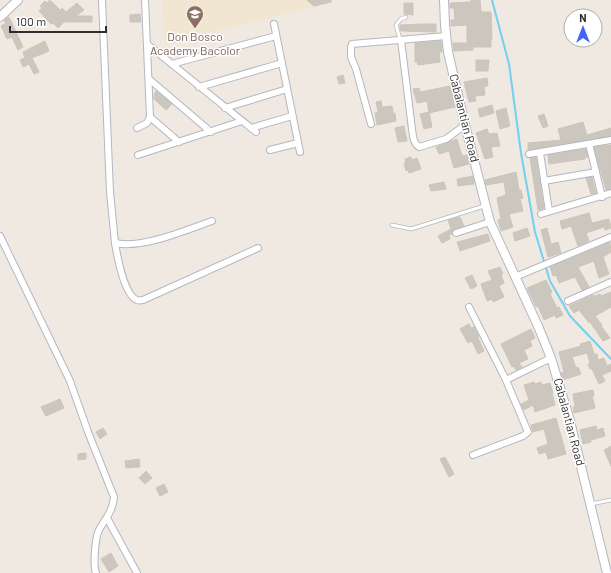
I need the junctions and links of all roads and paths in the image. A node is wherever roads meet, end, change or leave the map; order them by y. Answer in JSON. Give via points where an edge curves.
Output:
{"nodes":[{"id":1,"x":18,"y":0,"type":"edge"},
{"id":2,"x":102,"y":0,"type":"edge"},
{"id":3,"x":145,"y":0,"type":"edge"},
{"id":4,"x":444,"y":0,"type":"edge"},
{"id":5,"x":0,"y":17,"type":"edge"},
{"id":6,"x":406,"y":17,"type":"dead end"},
{"id":7,"x":274,"y":24,"type":"dead end"},
{"id":8,"x":276,"y":36,"type":"junction"},
{"id":9,"x":446,"y":36,"type":"junction"},
{"id":10,"x":401,"y":40,"type":"junction"},
{"id":11,"x":147,"y":44,"type":"junction"},
{"id":12,"x":282,"y":63,"type":"junction"},
{"id":13,"x":172,"y":64,"type":"junction"},
{"id":14,"x":149,"y":78,"type":"junction"},
{"id":15,"x":200,"y":87,"type":"junction"},
{"id":16,"x":287,"y":89,"type":"junction"},
{"id":17,"x":225,"y":108,"type":"junction"},
{"id":18,"x":292,"y":116,"type":"junction"},
{"id":19,"x":150,"y":117,"type":"junction"},
{"id":20,"x":242,"y":121,"type":"junction"},
{"id":21,"x":371,"y":124,"type":"dead end"},
{"id":22,"x":465,"y":125,"type":"junction"},
{"id":23,"x":137,"y":128,"type":"dead end"},
{"id":24,"x":211,"y":132,"type":"junction"},
{"id":25,"x":611,"y":140,"type":"edge"},
{"id":26,"x":179,"y":142,"type":"junction"},
{"id":27,"x":298,"y":143,"type":"junction"},
{"id":28,"x":589,"y":144,"type":"junction"},
{"id":29,"x":270,"y":150,"type":"dead end"},
{"id":30,"x":300,"y":152,"type":"dead end"},
{"id":31,"x":540,"y":153,"type":"junction"},
{"id":32,"x":529,"y":154,"type":"dead end"},
{"id":33,"x":138,"y":155,"type":"dead end"},
{"id":34,"x":596,"y":172,"type":"junction"},
{"id":35,"x":544,"y":181,"type":"junction"},
{"id":36,"x":611,"y":193,"type":"edge"},
{"id":37,"x":602,"y":197,"type":"junction"},
{"id":38,"x":486,"y":206,"type":"junction"},
{"id":39,"x":549,"y":211,"type":"junction"},
{"id":40,"x":541,"y":214,"type":"dead end"},
{"id":41,"x":212,"y":221,"type":"dead end"},
{"id":42,"x":490,"y":222,"type":"junction"},
{"id":43,"x":392,"y":225,"type":"dead end"},
{"id":44,"x":456,"y":233,"type":"dead end"},
{"id":45,"x":0,"y":236,"type":"edge"},
{"id":46,"x":611,"y":236,"type":"edge"},
{"id":47,"x":115,"y":243,"type":"junction"},
{"id":48,"x":258,"y":248,"type":"dead end"},
{"id":49,"x":515,"y":277,"type":"junction"},
{"id":50,"x":611,"y":282,"type":"edge"},
{"id":51,"x":568,"y":300,"type":"dead end"},
{"id":52,"x":469,"y":307,"type":"dead end"},
{"id":53,"x":551,"y":358,"type":"junction"},
{"id":54,"x":506,"y":380,"type":"junction"},
{"id":55,"x":473,"y":455,"type":"dead end"},
{"id":56,"x":611,"y":500,"type":"edge"},
{"id":57,"x":591,"y":504,"type":"junction"},
{"id":58,"x":107,"y":518,"type":"junction"},
{"id":59,"x":96,"y":573,"type":"edge"},
{"id":60,"x":137,"y":573,"type":"edge"},
{"id":61,"x":608,"y":573,"type":"edge"}],
"edges":[{"from":1,"to":5,"type":"street"},
{"from":2,"to":47,"type":"street","via":[[110,192]]},
{"from":3,"to":11,"type":"street"},
{"from":4,"to":9,"type":"street","name":"Cabalantian Road"},
{"from":6,"to":10,"type":"lane","via":[[396,25]]},
{"from":7,"to":8,"type":"street"},
{"from":8,"to":12,"type":"street"},
{"from":8,"to":13,"type":"street"},
{"from":9,"to":10,"type":"street"},
{"from":9,"to":22,"type":"street","name":"Cabalantian Road"},
{"from":10,"to":21,"type":"street","via":[[352,44],[351,57]]},
{"from":10,"to":22,"type":"street","via":[[416,145],[419,147],[446,140]]},
{"from":11,"to":13,"type":"street"},
{"from":11,"to":14,"type":"street"},
{"from":12,"to":15,"type":"street"},
{"from":12,"to":16,"type":"street"},
{"from":13,"to":15,"type":"street"},
{"from":14,"to":19,"type":"street"},
{"from":14,"to":24,"type":"street"},
{"from":15,"to":17,"type":"street"},
{"from":16,"to":17,"type":"street"},
{"from":16,"to":18,"type":"street"},
{"from":17,"to":20,"type":"street"},
{"from":18,"to":20,"type":"street","via":[[253,130]]},
{"from":18,"to":27,"type":"street"},
{"from":19,"to":23,"type":"street","via":[[147,123]]},
{"from":19,"to":26,"type":"street"},
{"from":20,"to":24,"type":"street"},
{"from":22,"to":38,"type":"street","name":"Cabalantian Road"},
{"from":24,"to":26,"type":"street"},
{"from":25,"to":28,"type":"street"},
{"from":26,"to":33,"type":"street"},
{"from":27,"to":29,"type":"street"},
{"from":27,"to":30,"type":"street"},
{"from":28,"to":31,"type":"street"},
{"from":28,"to":34,"type":"street"},
{"from":31,"to":32,"type":"street"},
{"from":31,"to":35,"type":"street"},
{"from":34,"to":35,"type":"street"},
{"from":34,"to":37,"type":"street"},
{"from":35,"to":39,"type":"street"},
{"from":36,"to":37,"type":"street"},
{"from":37,"to":39,"type":"street"},
{"from":38,"to":42,"type":"street","name":"Cabalantian Road"},
{"from":38,"to":43,"type":"lane","via":[[411,229]]},
{"from":39,"to":40,"type":"street"},
{"from":41,"to":47,"type":"street","via":[[182,232],[131,244]]},
{"from":42,"to":44,"type":"street"},
{"from":42,"to":49,"type":"street","name":"Cabalantian Road"},
{"from":45,"to":58,"type":"street","via":[[70,381],[114,497],[114,505]]},
{"from":46,"to":49,"type":"street"},
{"from":47,"to":48,"type":"street","via":[[119,269],[131,295],[137,300],[143,300]]},
{"from":49,"to":53,"type":"street","name":"Cabalantian Road"},
{"from":50,"to":51,"type":"street"},
{"from":52,"to":54,"type":"street"},
{"from":53,"to":54,"type":"street"},
{"from":53,"to":57,"type":"street","name":"Cabalantian Road"},
{"from":54,"to":55,"type":"street","via":[[528,432]]},
{"from":56,"to":57,"type":"lane"},
{"from":57,"to":61,"type":"street","name":"Cabalantian Road"},
{"from":58,"to":59,"type":"street","via":[[98,532],[94,561]]},
{"from":58,"to":60,"type":"street"}]}
